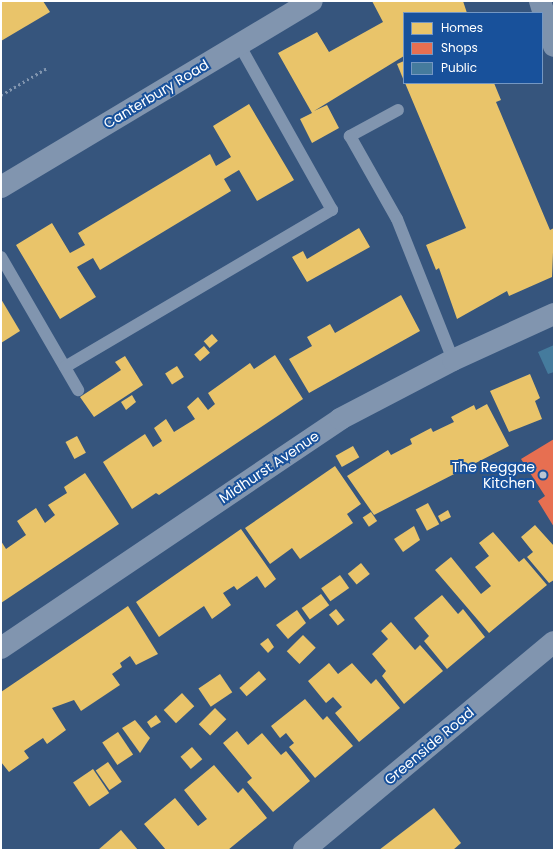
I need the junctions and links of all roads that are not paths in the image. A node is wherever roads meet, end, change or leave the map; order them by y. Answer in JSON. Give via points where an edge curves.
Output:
{"nodes":[{"id":1,"x":540,"y":1,"type":"edge"},
{"id":2,"x":307,"y":2,"type":"edge"},
{"id":3,"x":239,"y":44,"type":"junction"},
{"id":4,"x":554,"y":46,"type":"edge"},
{"id":5,"x":398,"y":110,"type":"dead end"},
{"id":6,"x":1,"y":186,"type":"edge"},
{"id":7,"x":1,"y":257,"type":"edge"},
{"id":8,"x":554,"y":314,"type":"edge"},
{"id":9,"x":453,"y":360,"type":"junction"},
{"id":10,"x":65,"y":367,"type":"junction"},
{"id":11,"x":78,"y":390,"type":"dead end"},
{"id":12,"x":554,"y":642,"type":"edge"},
{"id":13,"x":1,"y":648,"type":"edge"},
{"id":14,"x":304,"y":850,"type":"edge"}],
"edges":[{"from":1,"to":4,"type":"main road"},
{"from":2,"to":3,"type":"street","name":"Canterbury Road"},
{"from":3,"to":6,"type":"street","name":"Canterbury Road"},
{"from":3,"to":10,"type":"lane","via":[[332,210]]},
{"from":5,"to":9,"type":"lane","via":[[350,136],[397,219]]},
{"from":7,"to":10,"type":"lane"},
{"from":8,"to":9,"type":"street","name":"Midhurst Avenue"},
{"from":9,"to":13,"type":"street","name":"Midhurst Avenue","via":[[340,419]]},
{"from":10,"to":11,"type":"lane"},
{"from":12,"to":14,"type":"street","name":"Greenside Road"}]}
